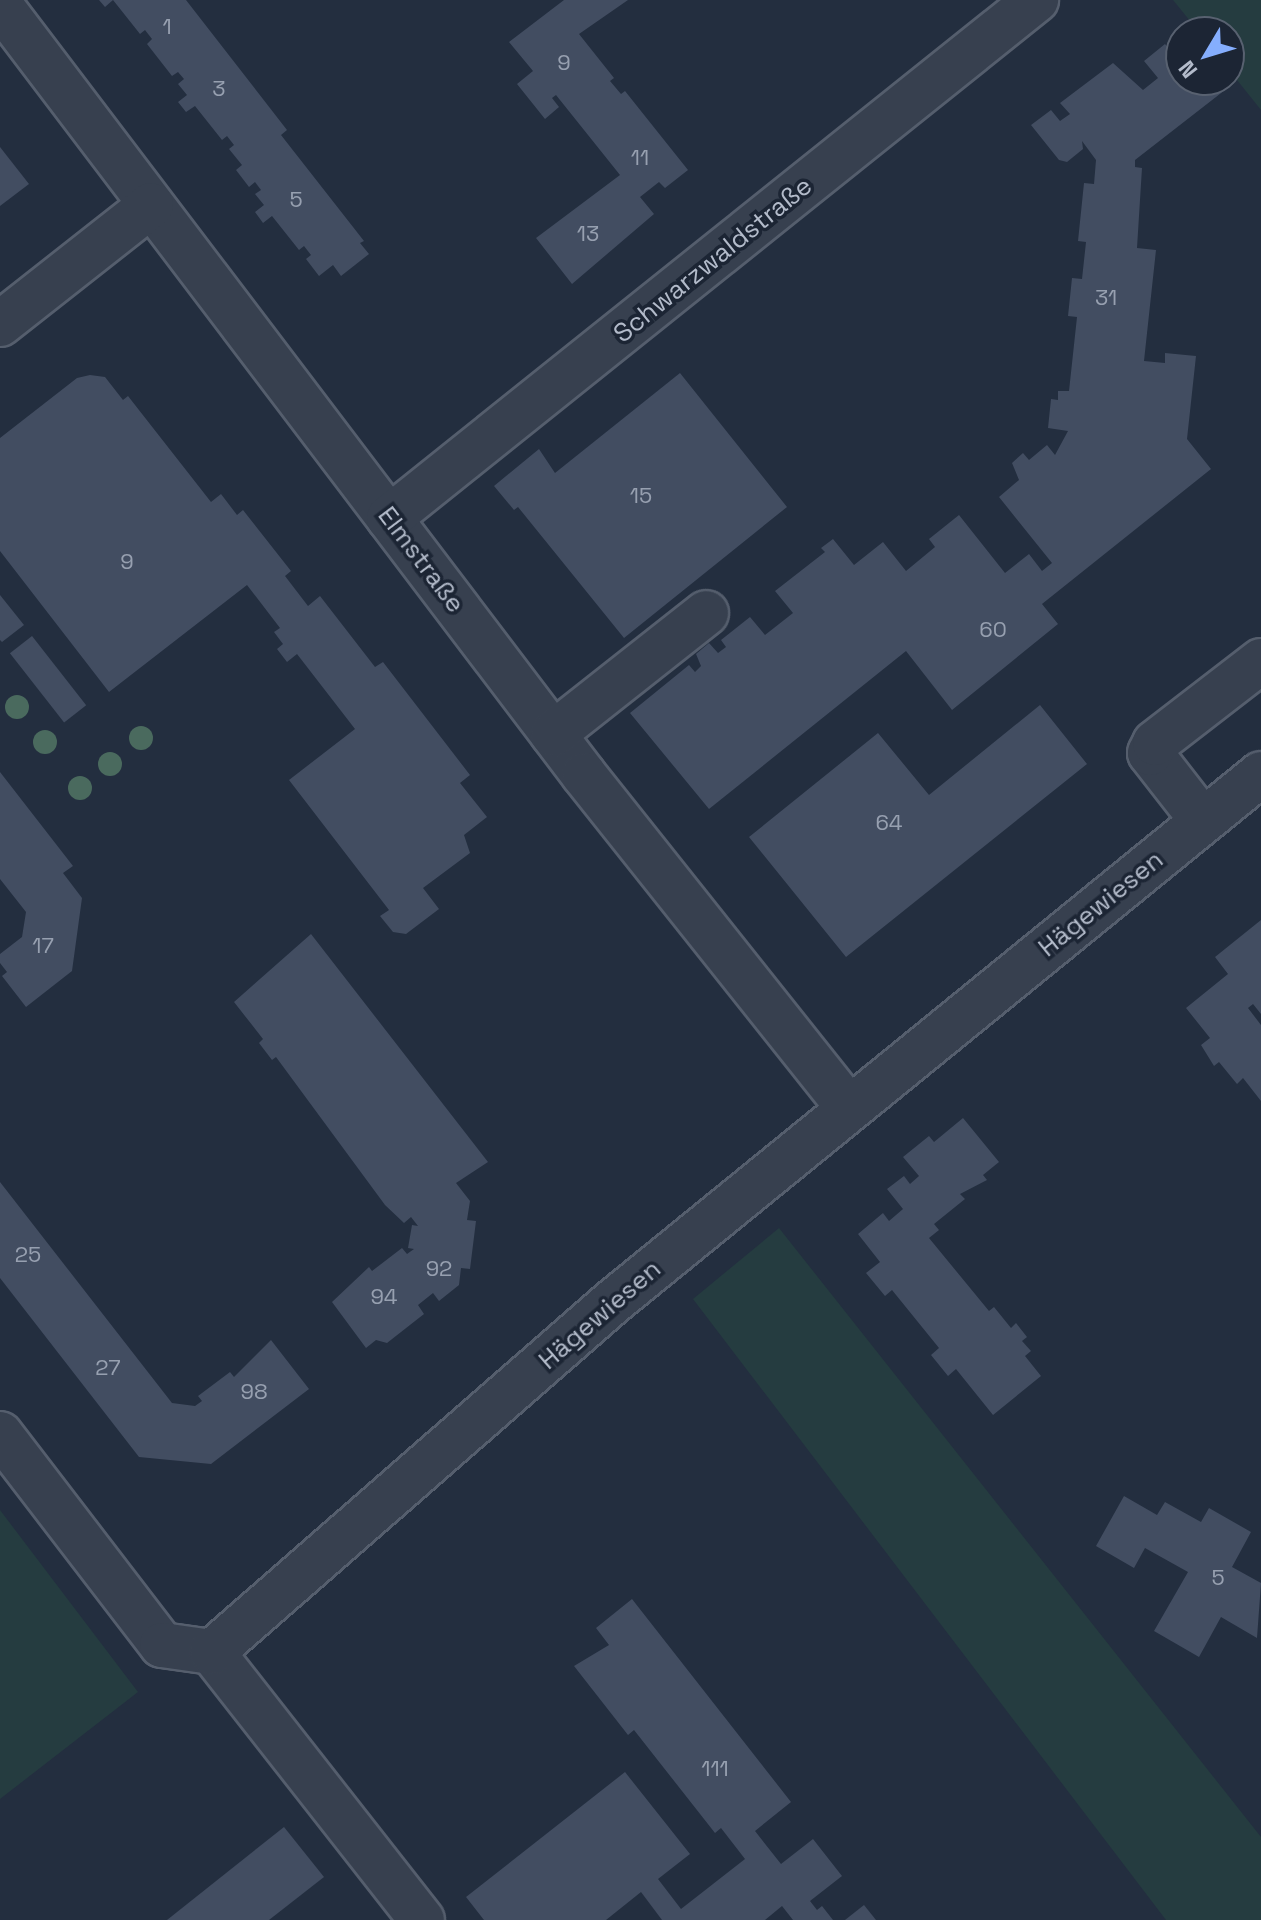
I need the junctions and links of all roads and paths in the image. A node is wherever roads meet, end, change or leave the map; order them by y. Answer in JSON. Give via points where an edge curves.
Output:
{"nodes":[{"id":1,"x":1035,"y":1,"type":"edge"},
{"id":2,"x":0,"y":5,"type":"edge"},
{"id":3,"x":151,"y":205,"type":"junction"},
{"id":4,"x":0,"y":324,"type":"edge"},
{"id":5,"x":389,"y":518,"type":"junction"},
{"id":6,"x":706,"y":613,"type":"dead end"},
{"id":7,"x":1261,"y":661,"type":"edge"},
{"id":8,"x":553,"y":734,"type":"junction"},
{"id":9,"x":1261,"y":774,"type":"edge"},
{"id":10,"x":1203,"y":821,"type":"junction"},
{"id":11,"x":849,"y":1108,"type":"junction"},
{"id":12,"x":0,"y":1434,"type":"edge"},
{"id":13,"x":212,"y":1652,"type":"junction"},
{"id":14,"x":422,"y":1920,"type":"edge"}],
"edges":[{"from":1,"to":5,"type":"street","name":"Schwarzwaldstraße"},
{"from":2,"to":3,"type":"street","name":"Elmstraße"},
{"from":3,"to":4,"type":"street"},
{"from":3,"to":5,"type":"street","name":"Elmstraße"},
{"from":5,"to":8,"type":"street","name":"Elmstraße"},
{"from":6,"to":8,"type":"street"},
{"from":7,"to":10,"type":"street","via":[[1155,743],[1150,753]]},
{"from":8,"to":11,"type":"street","name":"Elmstraße"},
{"from":9,"to":10,"type":"street","name":"Hägewiesen"},
{"from":10,"to":11,"type":"street","name":"Hägewiesen"},
{"from":11,"to":13,"type":"street","name":"Hägewiesen","via":[[615,1300]]},
{"from":12,"to":13,"type":"street","via":[[162,1645]]},
{"from":13,"to":14,"type":"street"}]}
